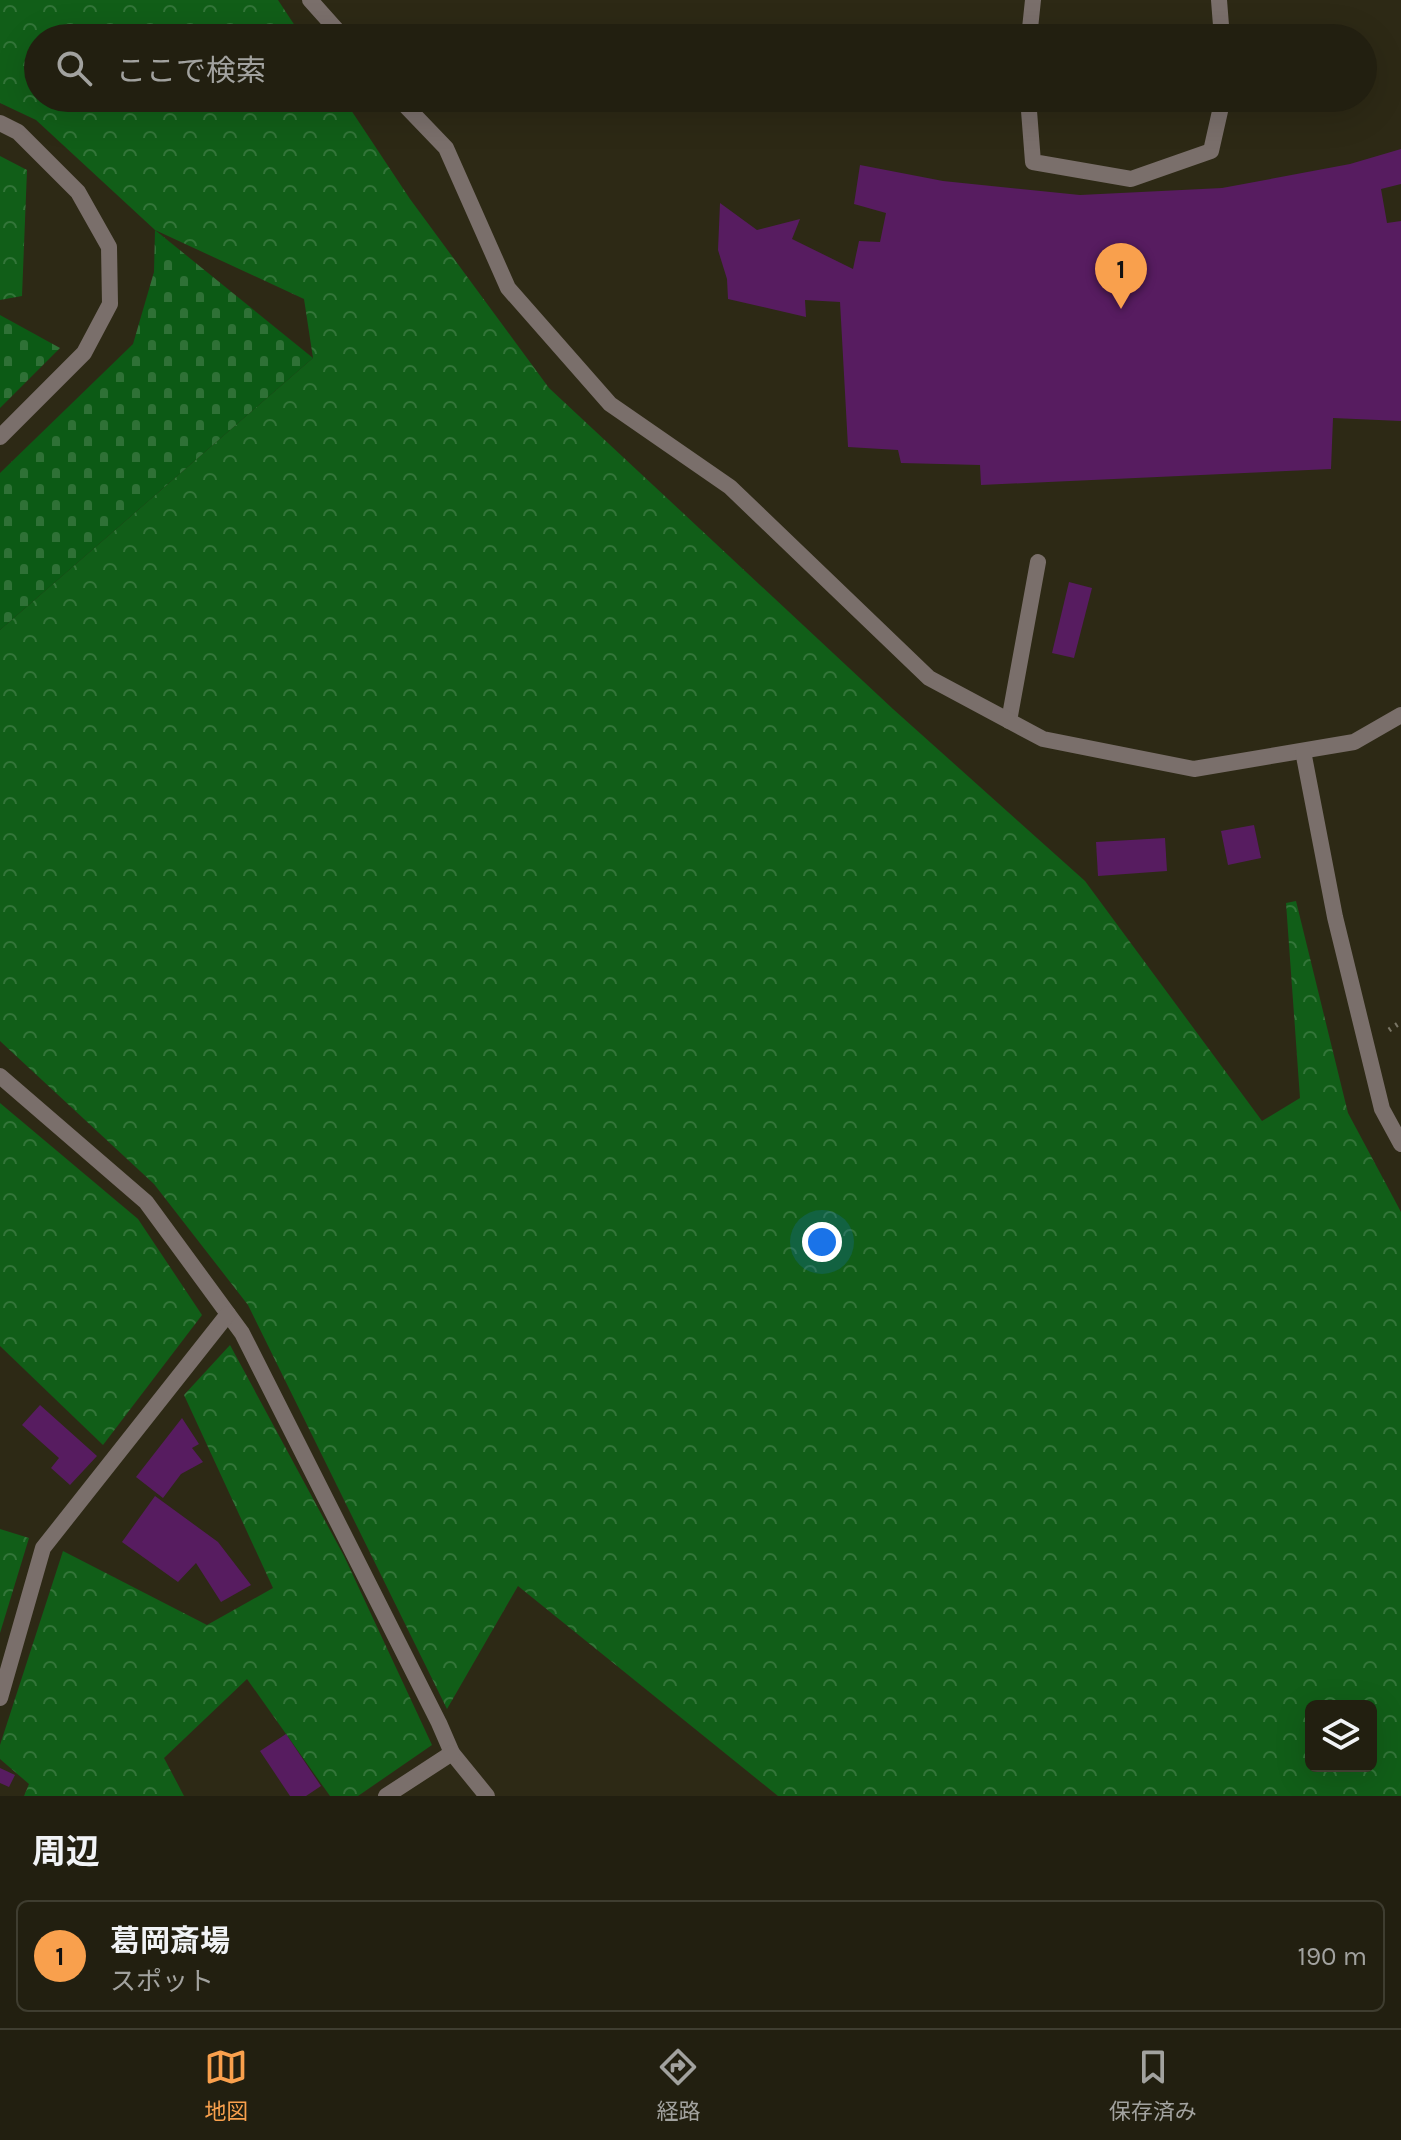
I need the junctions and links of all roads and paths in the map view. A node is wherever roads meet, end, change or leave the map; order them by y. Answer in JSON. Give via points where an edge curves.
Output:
{"nodes":[{"id":1,"x":310,"y":0,"type":"edge"},
{"id":2,"x":1033,"y":0,"type":"edge"},
{"id":3,"x":1219,"y":0,"type":"edge"},
{"id":4,"x":331,"y":24,"type":"edge"},
{"id":5,"x":1030,"y":24,"type":"edge"},
{"id":6,"x":1221,"y":24,"type":"edge"},
{"id":7,"x":411,"y":112,"type":"edge"},
{"id":8,"x":1029,"y":112,"type":"edge"},
{"id":9,"x":1220,"y":112,"type":"edge"},
{"id":10,"x":0,"y":123,"type":"edge"},
{"id":11,"x":0,"y":437,"type":"edge"},
{"id":12,"x":1038,"y":562,"type":"dead end"},
{"id":13,"x":1401,"y":715,"type":"edge"},
{"id":14,"x":1009,"y":721,"type":"junction"},
{"id":15,"x":1303,"y":751,"type":"junction"},
{"id":16,"x":0,"y":1076,"type":"edge"},
{"id":17,"x":1401,"y":1144,"type":"edge"},
{"id":18,"x":228,"y":1314,"type":"junction"},
{"id":19,"x":0,"y":1698,"type":"edge"},
{"id":20,"x":452,"y":1753,"type":"junction"},
{"id":21,"x":386,"y":1796,"type":"edge"},
{"id":22,"x":487,"y":1796,"type":"edge"}],
"edges":[{"from":1,"to":4,"type":"street"},
{"from":2,"to":5,"type":"street"},
{"from":3,"to":6,"type":"street"},
{"from":7,"to":14,"type":"street","via":[[446,148],[508,288],[610,404],[730,487],[929,678]]},
{"from":8,"to":9,"type":"street","via":[[1033,162],[1131,179],[1211,151]]},
{"from":10,"to":11,"type":"street","via":[[18,132],[78,192],[109,247],[110,304],[84,353]]},
{"from":12,"to":14,"type":"street"},
{"from":13,"to":15,"type":"street","via":[[1354,742]]},
{"from":14,"to":15,"type":"street","via":[[1043,739],[1194,769]]},
{"from":15,"to":17,"type":"street","via":[[1335,917],[1382,1109]]},
{"from":16,"to":18,"type":"street","via":[[146,1202]]},
{"from":18,"to":19,"type":"street","via":[[43,1548]]},
{"from":18,"to":20,"type":"street"},
{"from":20,"to":21,"type":"street"},
{"from":20,"to":22,"type":"street"}]}
